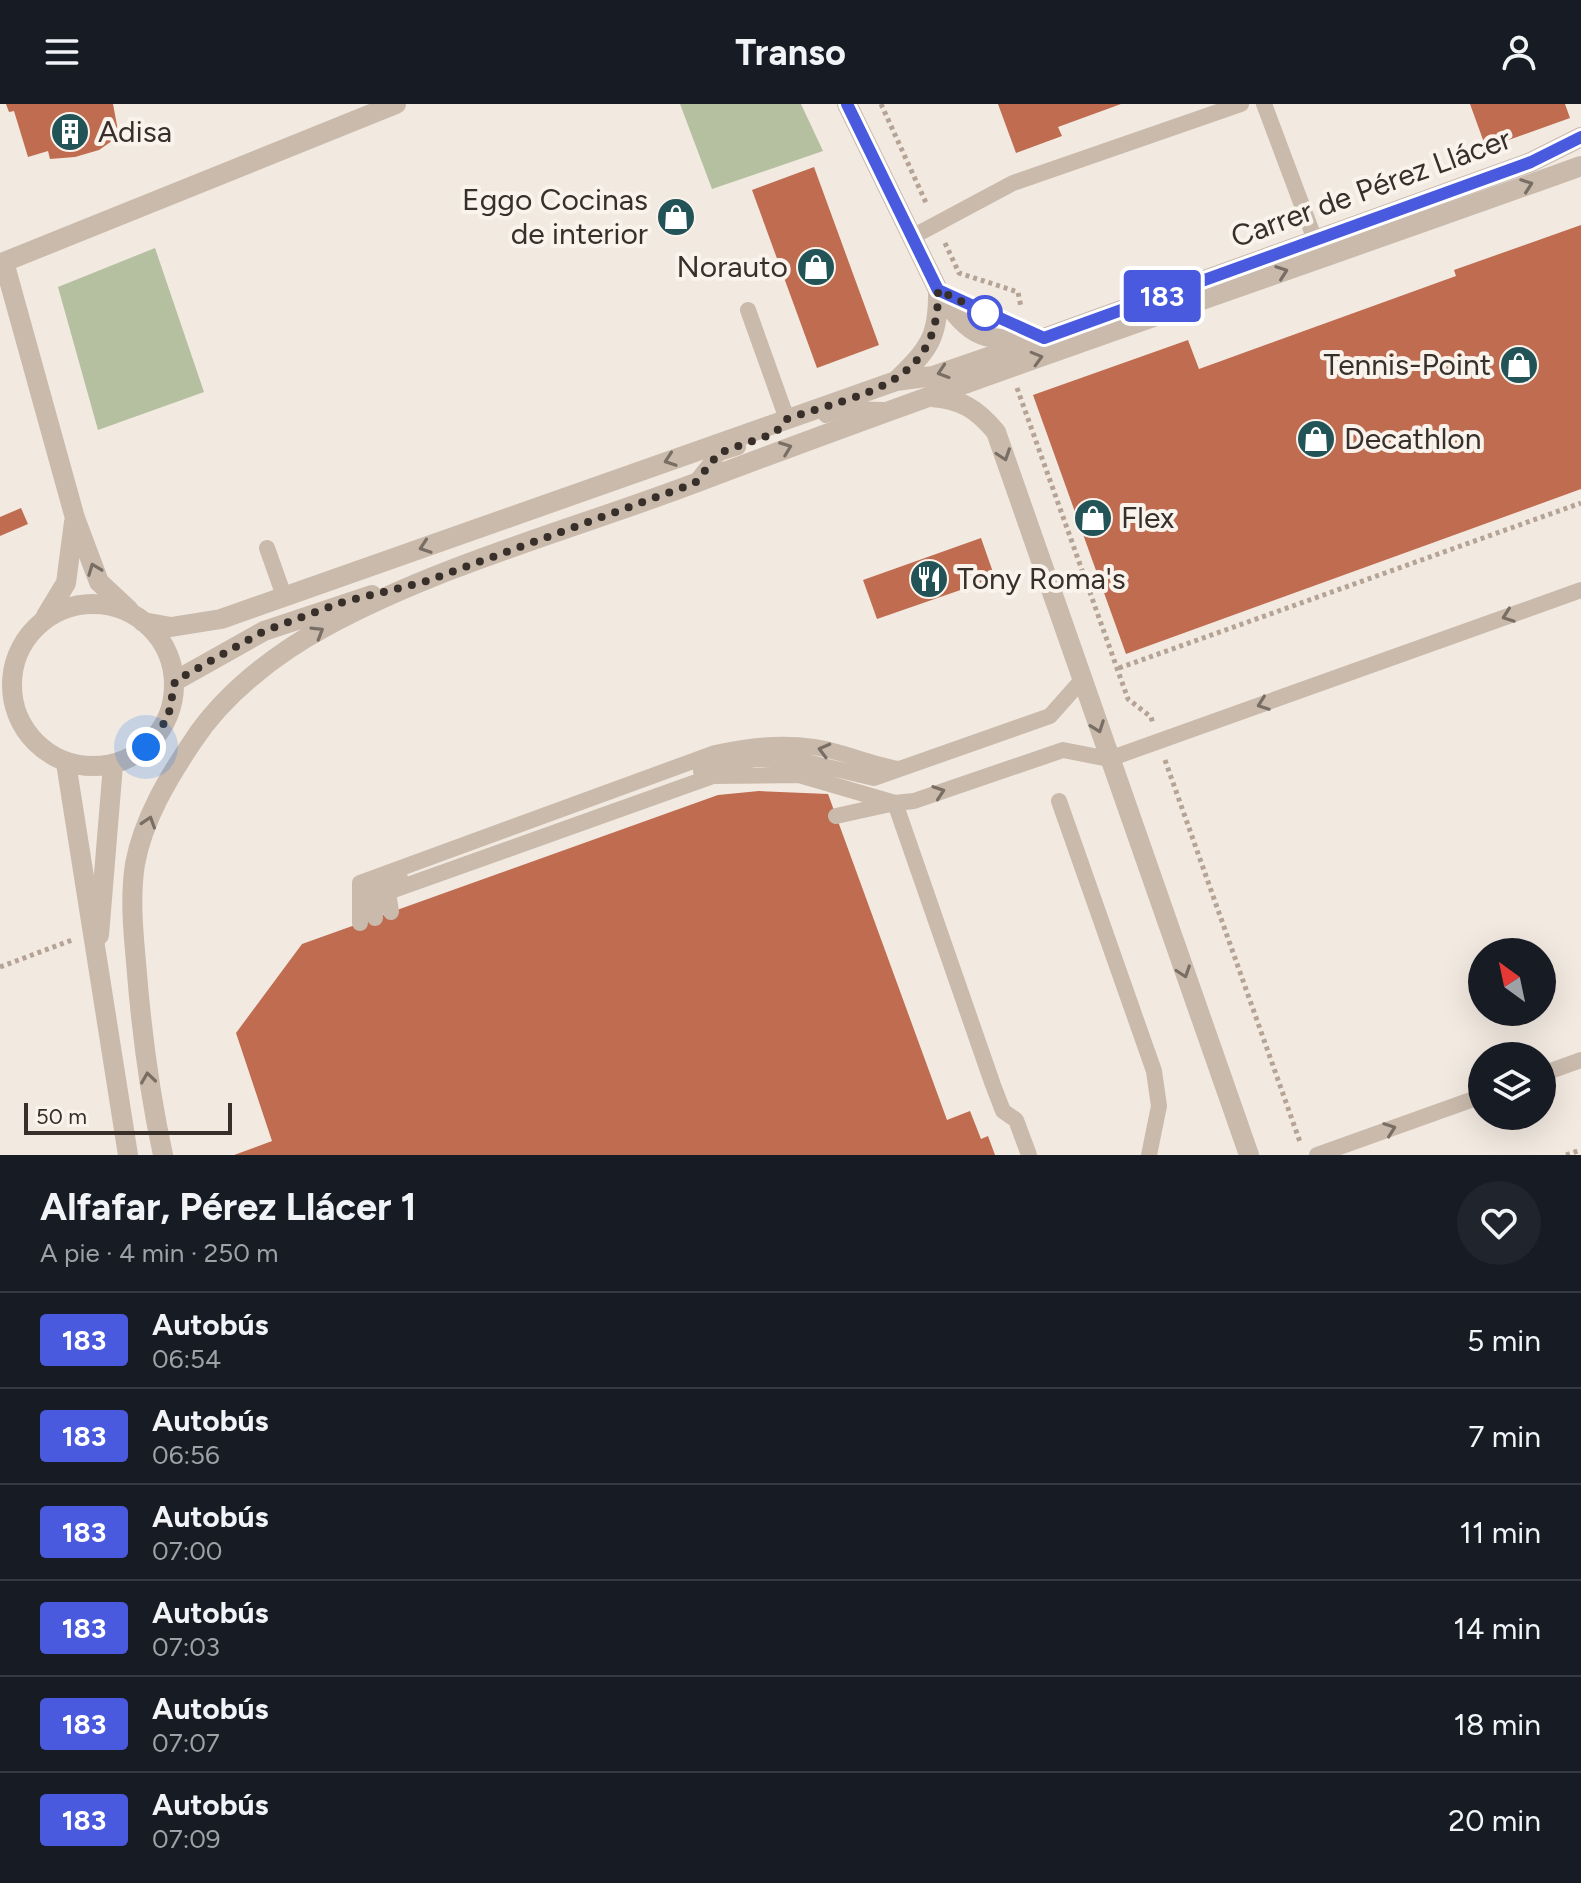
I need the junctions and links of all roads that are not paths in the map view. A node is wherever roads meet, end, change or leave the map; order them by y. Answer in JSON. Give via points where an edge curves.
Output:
{"nodes":[{"id":1,"x":396,"y":104,"type":"edge"},
{"id":2,"x":847,"y":104,"type":"edge"},
{"id":3,"x":1241,"y":104,"type":"edge"},
{"id":4,"x":1264,"y":104,"type":"edge"},
{"id":5,"x":1581,"y":137,"type":"edge"},
{"id":6,"x":1581,"y":166,"type":"edge"},
{"id":7,"x":912,"y":237,"type":"junction"},
{"id":8,"x":1315,"y":240,"type":"junction"},
{"id":9,"x":938,"y":290,"type":"junction"},
{"id":10,"x":748,"y":310,"type":"dead end"},
{"id":11,"x":1044,"y":338,"type":"junction"},
{"id":12,"x":896,"y":381,"type":"junction"},
{"id":13,"x":927,"y":397,"type":"junction"},
{"id":14,"x":883,"y":410,"type":"junction"},
{"id":15,"x":787,"y":419,"type":"junction"},
{"id":16,"x":695,"y":483,"type":"junction"},
{"id":17,"x":75,"y":518,"type":"junction"},
{"id":18,"x":267,"y":548,"type":"dead end"},
{"id":19,"x":424,"y":582,"type":"junction"},
{"id":20,"x":1581,"y":590,"type":"edge"},
{"id":21,"x":284,"y":596,"type":"junction"},
{"id":22,"x":46,"y":616,"type":"junction"},
{"id":23,"x":136,"y":616,"type":"junction"},
{"id":24,"x":175,"y":681,"type":"junction"},
{"id":25,"x":1081,"y":681,"type":"junction"},
{"id":26,"x":1109,"y":759,"type":"junction"},
{"id":27,"x":66,"y":763,"type":"junction"},
{"id":28,"x":113,"y":765,"type":"junction"},
{"id":29,"x":1059,"y":801,"type":"dead end"},
{"id":30,"x":895,"y":803,"type":"junction"},
{"id":31,"x":836,"y":816,"type":"dead end"},
{"id":32,"x":97,"y":955,"type":"junction"},
{"id":33,"x":1581,"y":1060,"type":"edge"},
{"id":34,"x":1556,"y":1069,"type":"edge"},
{"id":35,"x":1468,"y":1101,"type":"edge"},
{"id":36,"x":1149,"y":1148,"type":"edge"},
{"id":37,"x":128,"y":1155,"type":"edge"},
{"id":38,"x":163,"y":1155,"type":"edge"},
{"id":39,"x":1029,"y":1155,"type":"edge"},
{"id":40,"x":1162,"y":1155,"type":"edge"},
{"id":41,"x":1250,"y":1155,"type":"edge"},
{"id":42,"x":1317,"y":1155,"type":"edge"}],
"edges":[{"from":1,"to":17,"type":"street","via":[[4,262]]},
{"from":2,"to":7,"type":"street","name":"Carrer de Pérez Llácer"},
{"from":3,"to":7,"type":"lane","via":[[1013,183]]},
{"from":4,"to":8,"type":"lane"},
{"from":5,"to":8,"type":"street","name":"Carrer de Pérez Llácer","via":[[1531,162]]},
{"from":13,"to":6,"type":"street","name":"Carrer de Pérez Llácer","one_way":true},
{"from":7,"to":9,"type":"street","name":"Carrer de Pérez Llácer"},
{"from":8,"to":11,"type":"street","name":"Carrer de Pérez Llácer"},
{"from":9,"to":11,"type":"street","name":"Carrer de Pérez Llácer","via":[[959,321],[976,334],[1003,341]]},
{"from":9,"to":12,"type":"street","via":[[931,344]]},
{"from":10,"to":15,"type":"lane"},
{"from":11,"to":12,"type":"street","one_way":true,"via":[[933,376]]},
{"from":12,"to":15,"type":"street"},
{"from":13,"to":14,"type":"street","name":"Carrer de Pérez Llácer"},
{"from":13,"to":25,"type":"street","one_way":true,"via":[[955,399],[980,412],[996,432]]},
{"from":14,"to":15,"type":"lane","via":[[844,409],[800,424]]},
{"from":16,"to":14,"type":"street","name":"Carrer de Pérez Llácer","one_way":true},
{"from":15,"to":16,"type":"lane","via":[[775,433],[719,453]]},
{"from":15,"to":21,"type":"street","one_way":true},
{"from":16,"to":19,"type":"street","name":"Carrer de Pérez Llácer"},
{"from":17,"to":22,"type":"street","via":[[66,583]]},
{"from":23,"to":17,"type":"street","one_way":true,"via":[[99,582]]},
{"from":18,"to":21,"type":"lane"},
{"from":19,"to":24,"type":"street","via":[[343,602],[264,631]]},
{"from":38,"to":19,"type":"street","one_way":true,"via":[[148,1084],[132,918],[135,863],[154,804],[195,737],[263,668],[323,628]]},
{"from":20,"to":26,"type":"lane","one_way":true},
{"from":21,"to":23,"type":"street","via":[[221,619],[171,627]]},
{"from":22,"to":23,"type":"street","via":[[86,602]]},
{"from":22,"to":27,"type":"street","via":[[17,651],[10,696],[29,738]]},
{"from":23,"to":24,"type":"street","via":[[162,639]]},
{"from":24,"to":28,"type":"street","via":[[168,718],[154,738]]},
{"from":25,"to":26,"type":"street","one_way":true},
{"from":25,"to":30,"type":"lane","one_way":true,"via":[[1050,716],[900,769],[816,747],[762,743],[715,753],[360,883],[376,918],[388,892],[713,776],[799,775]]},
{"from":30,"to":26,"type":"lane","one_way":true,"via":[[1063,750]]},
{"from":26,"to":41,"type":"street","one_way":true},
{"from":27,"to":28,"type":"street"},
{"from":27,"to":32,"type":"street"},
{"from":28,"to":32,"type":"street"},
{"from":29,"to":36,"type":"lane","via":[[1154,1071],[1159,1106]]},
{"from":30,"to":31,"type":"lane"},
{"from":30,"to":39,"type":"lane","via":[[993,1085],[1003,1111],[1016,1120]]},
{"from":32,"to":37,"type":"street"},
{"from":33,"to":34,"type":"lane"},
{"from":42,"to":35,"type":"lane","one_way":true},
{"from":36,"to":40,"type":"lane"}]}
